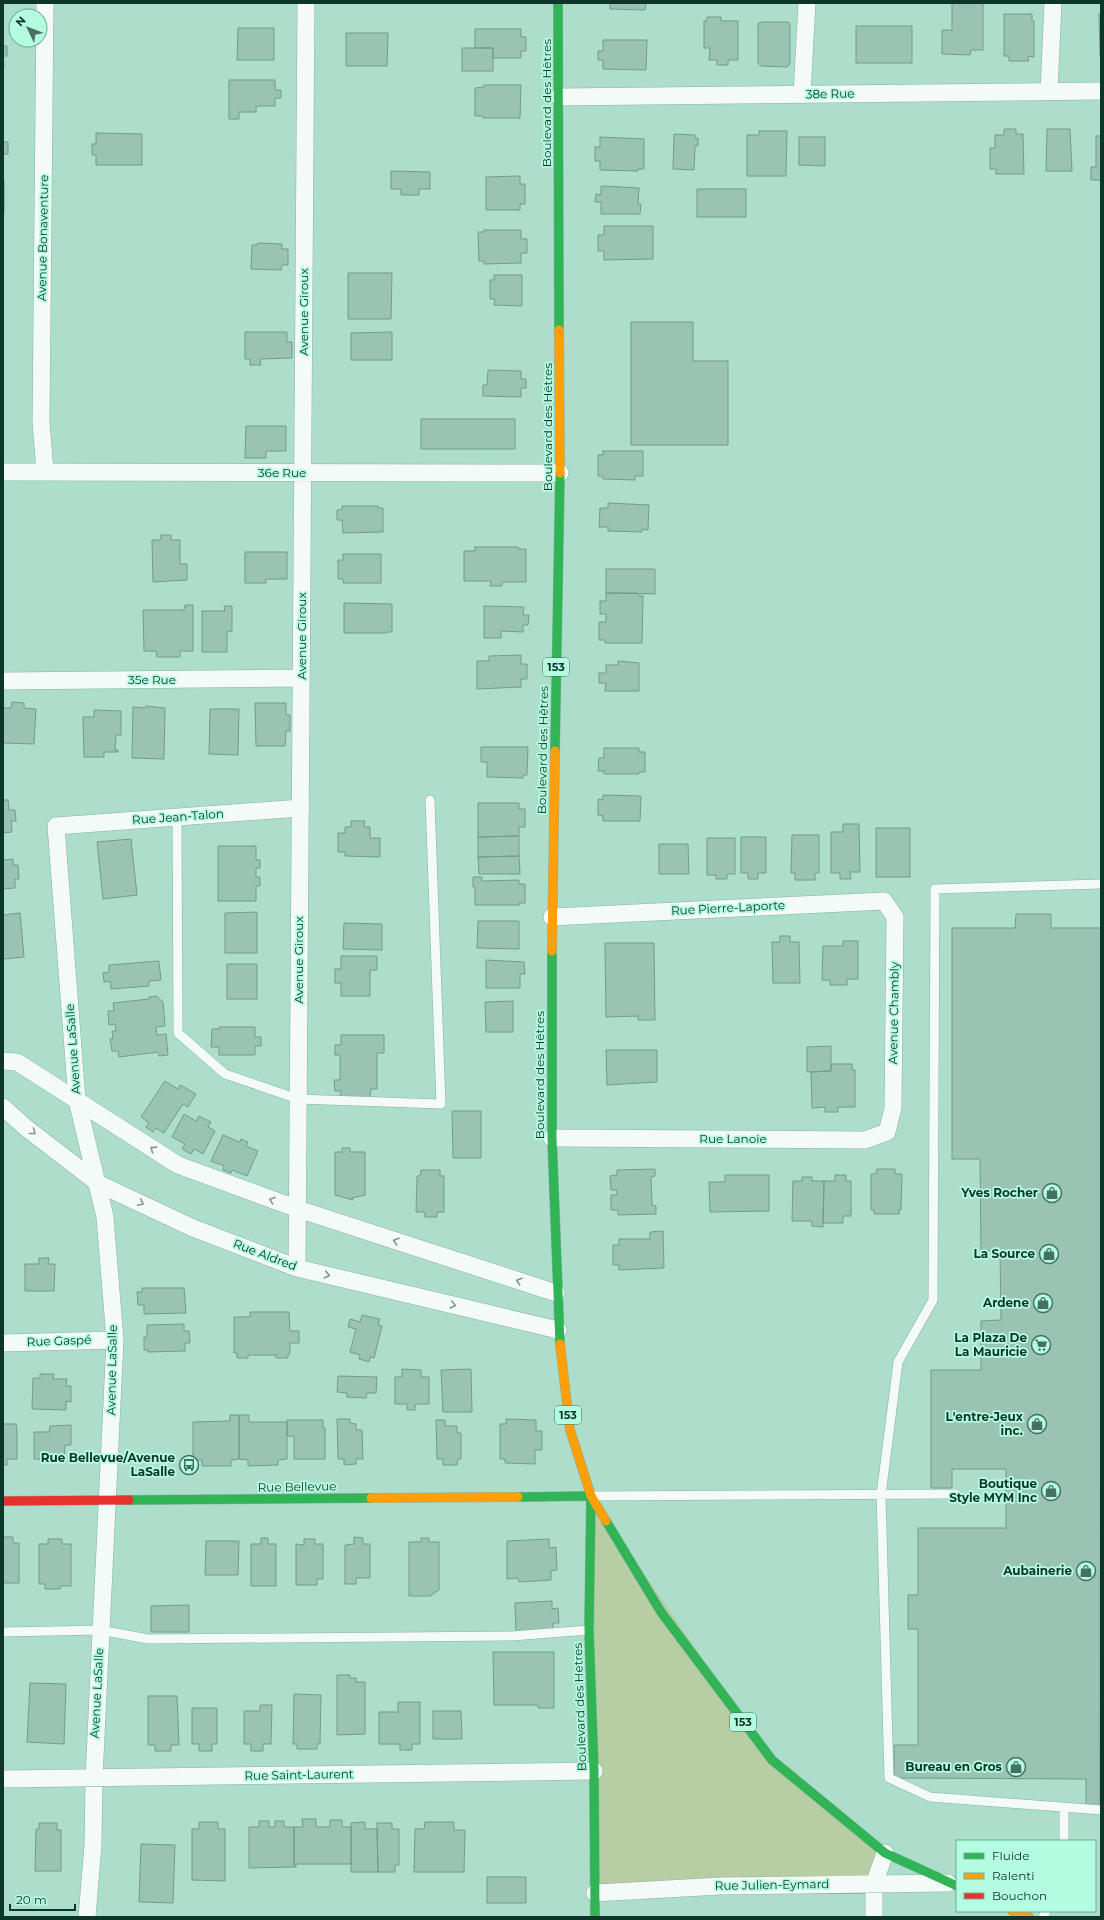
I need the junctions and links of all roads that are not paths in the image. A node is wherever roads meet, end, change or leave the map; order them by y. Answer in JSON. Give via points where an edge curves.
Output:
{"nodes":[{"id":1,"x":45,"y":3,"type":"edge"},
{"id":2,"x":306,"y":3,"type":"edge"},
{"id":3,"x":558,"y":3,"type":"edge"},
{"id":4,"x":807,"y":3,"type":"edge"},
{"id":5,"x":1053,"y":3,"type":"edge"},
{"id":6,"x":1101,"y":91,"type":"edge"},
{"id":7,"x":1050,"y":92,"type":"junction"},
{"id":8,"x":802,"y":94,"type":"junction"},
{"id":9,"x":559,"y":97,"type":"junction"},
{"id":10,"x":3,"y":472,"type":"edge"},
{"id":11,"x":45,"y":472,"type":"junction"},
{"id":12,"x":303,"y":472,"type":"junction"},
{"id":13,"x":560,"y":473,"type":"junction"},
{"id":14,"x":302,"y":678,"type":"junction"},
{"id":15,"x":3,"y":681,"type":"edge"},
{"id":16,"x":430,"y":800,"type":"dead end"},
{"id":17,"x":301,"y":808,"type":"junction"},
{"id":18,"x":177,"y":817,"type":"junction"},
{"id":19,"x":56,"y":826,"type":"joint"},
{"id":20,"x":1101,"y":884,"type":"edge"},
{"id":21,"x":552,"y":917,"type":"junction"},
{"id":22,"x":895,"y":917,"type":"joint"},
{"id":23,"x":3,"y":1061,"type":"edge"},
{"id":24,"x":298,"y":1099,"type":"junction"},
{"id":25,"x":77,"y":1100,"type":"junction"},
{"id":26,"x":3,"y":1107,"type":"edge"},
{"id":27,"x":892,"y":1108,"type":"joint"},
{"id":28,"x":552,"y":1138,"type":"junction"},
{"id":29,"x":99,"y":1184,"type":"junction"},
{"id":30,"x":298,"y":1210,"type":"junction"},
{"id":31,"x":297,"y":1268,"type":"junction"},
{"id":32,"x":556,"y":1293,"type":"junction"},
{"id":33,"x":558,"y":1330,"type":"junction"},
{"id":34,"x":115,"y":1340,"type":"junction"},
{"id":35,"x":3,"y":1343,"type":"edge"},
{"id":36,"x":956,"y":1494,"type":"dead end"},
{"id":37,"x":881,"y":1495,"type":"junction"},
{"id":38,"x":591,"y":1496,"type":"junction"},
{"id":39,"x":3,"y":1500,"type":"edge"},
{"id":40,"x":107,"y":1501,"type":"junction"},
{"id":41,"x":100,"y":1630,"type":"junction"},
{"id":42,"x":589,"y":1630,"type":"junction"},
{"id":43,"x":3,"y":1632,"type":"edge"},
{"id":44,"x":594,"y":1771,"type":"junction"},
{"id":45,"x":94,"y":1778,"type":"junction"},
{"id":46,"x":3,"y":1780,"type":"edge"},
{"id":47,"x":1064,"y":1808,"type":"junction"},
{"id":48,"x":1101,"y":1810,"type":"edge"},
{"id":49,"x":1064,"y":1840,"type":"edge"},
{"id":50,"x":886,"y":1853,"type":"junction"},
{"id":51,"x":874,"y":1884,"type":"junction"},
{"id":52,"x":954,"y":1885,"type":"edge"},
{"id":53,"x":595,"y":1893,"type":"junction"},
{"id":54,"x":1015,"y":1912,"type":"edge"},
{"id":55,"x":87,"y":1917,"type":"edge"},
{"id":56,"x":595,"y":1917,"type":"edge"},
{"id":57,"x":874,"y":1917,"type":"edge"},
{"id":58,"x":1029,"y":1917,"type":"edge"}],
"edges":[{"from":1,"to":11,"type":"street","name":"Avenue Bonaventure","via":[[41,422]]},
{"from":2,"to":12,"type":"street","name":"Avenue Giroux"},
{"from":3,"to":9,"type":"main road","name":"Boulevard des Hêtres","number":"153"},
{"from":4,"to":8,"type":"street"},
{"from":5,"to":7,"type":"street"},
{"from":6,"to":7,"type":"street","name":"38e Rue"},
{"from":7,"to":8,"type":"street","name":"38e Rue"},
{"from":8,"to":9,"type":"street","name":"38e Rue"},
{"from":9,"to":13,"type":"main road","name":"Boulevard des Hêtres","number":"153"},
{"from":10,"to":11,"type":"street","name":"36e Rue"},
{"from":11,"to":12,"type":"street","name":"36e Rue"},
{"from":12,"to":13,"type":"street","name":"36e Rue"},
{"from":12,"to":14,"type":"street","name":"Avenue Giroux"},
{"from":13,"to":21,"type":"main road","name":"Boulevard des Hêtres","number":"153"},
{"from":14,"to":15,"type":"street","name":"35e Rue"},
{"from":14,"to":17,"type":"street","name":"Avenue Giroux"},
{"from":16,"to":24,"type":"lane","via":[[441,1104]]},
{"from":17,"to":18,"type":"street","name":"Rue Jean-Talon"},
{"from":17,"to":24,"type":"street","name":"Avenue Giroux"},
{"from":18,"to":19,"type":"street","name":"Rue Jean-Talon"},
{"from":18,"to":24,"type":"lane","via":[[178,1033],[225,1074]]},
{"from":19,"to":25,"type":"street","name":"Avenue LaSalle"},
{"from":20,"to":37,"type":"lane","via":[[935,889],[933,1300],[898,1362]]},
{"from":21,"to":22,"type":"street","name":"Rue Pierre-Laporte","via":[[884,901]]},
{"from":21,"to":28,"type":"main road","name":"Boulevard des Hêtres","number":"153"},
{"from":22,"to":27,"type":"street","name":"Avenue Chambly"},
{"from":23,"to":25,"type":"street","via":[[17,1062]]},
{"from":24,"to":30,"type":"street","name":"Avenue Giroux"},
{"from":25,"to":29,"type":"street","name":"Avenue LaSalle"},
{"from":30,"to":25,"type":"street","one_way":true,"via":[[178,1165]]},
{"from":26,"to":29,"type":"street","name":"Rue Aldred","one_way":true},
{"from":27,"to":28,"type":"street","name":"Rue Lanoie","via":[[887,1132],[865,1140]]},
{"from":28,"to":32,"type":"main road","name":"Boulevard des Hêtres","number":"153"},
{"from":29,"to":31,"type":"street","name":"Rue Aldred","one_way":true,"via":[[193,1228]]},
{"from":29,"to":34,"type":"street","name":"Avenue LaSalle","via":[[105,1217]]},
{"from":30,"to":31,"type":"street","name":"Avenue Giroux"},
{"from":32,"to":30,"type":"street","one_way":true},
{"from":31,"to":33,"type":"street","name":"Rue Aldred","one_way":true},
{"from":32,"to":33,"type":"main road","name":"Boulevard des Hêtres","number":"153"},
{"from":33,"to":38,"type":"main road","number":"153","via":[[570,1430]]},
{"from":34,"to":35,"type":"street","name":"Rue Gaspé"},
{"from":34,"to":40,"type":"street","name":"Avenue LaSalle"},
{"from":36,"to":37,"type":"lane"},
{"from":37,"to":38,"type":"lane"},
{"from":37,"to":47,"type":"lane","via":[[889,1778],[930,1797]]},
{"from":38,"to":40,"type":"main road","name":"Rue Bellevue"},
{"from":38,"to":42,"type":"main road","name":"Boulevard des Hetres"},
{"from":38,"to":50,"type":"main road","number":"153","via":[[661,1612],[772,1760]]},
{"from":39,"to":40,"type":"main road","name":"Rue Bellevue"},
{"from":40,"to":41,"type":"street","name":"Avenue LaSalle"},
{"from":41,"to":42,"type":"lane","via":[[148,1640],[512,1636]]},
{"from":41,"to":43,"type":"lane"},
{"from":41,"to":45,"type":"street","name":"Avenue LaSalle"},
{"from":42,"to":44,"type":"main road","name":"Boulevard des Hetres"},
{"from":44,"to":45,"type":"street","name":"Rue Saint-Laurent"},
{"from":44,"to":53,"type":"main road","name":"Boulevard des Hetres"},
{"from":45,"to":46,"type":"street","name":"Rue Saint-Laurent"},
{"from":45,"to":55,"type":"street","name":"Avenue LaSalle","via":[[93,1845]]},
{"from":47,"to":48,"type":"lane"},
{"from":47,"to":49,"type":"lane"},
{"from":50,"to":51,"type":"street"},
{"from":50,"to":52,"type":"main road","number":"153"},
{"from":51,"to":52,"type":"street","name":"Rue Julien-Eymard"},
{"from":51,"to":53,"type":"street","name":"Rue Julien-Eymard","via":[[721,1886]]},
{"from":51,"to":57,"type":"street"},
{"from":53,"to":56,"type":"main road","name":"Boulevard des Hetres"},
{"from":54,"to":58,"type":"main road"}]}
